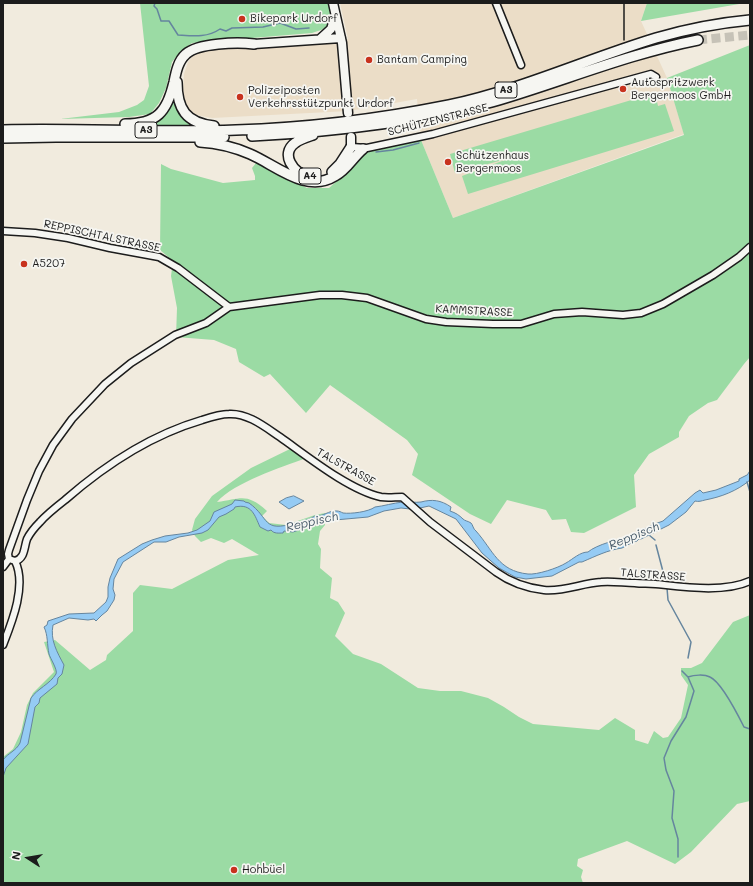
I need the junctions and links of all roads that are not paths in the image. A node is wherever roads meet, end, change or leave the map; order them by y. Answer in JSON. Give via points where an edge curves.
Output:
{"nodes":[{"id":1,"x":496,"y":3,"type":"edge"},
{"id":2,"x":334,"y":7,"type":"edge"},
{"id":3,"x":750,"y":20,"type":"edge"},
{"id":4,"x":341,"y":38,"type":"junction"},
{"id":5,"x":319,"y":39,"type":"junction"},
{"id":6,"x":698,"y":40,"type":"tunnel mouth"},
{"id":7,"x":254,"y":44,"type":"joint"},
{"id":8,"x":521,"y":65,"type":"dead end"},
{"id":9,"x":656,"y":76,"type":"dead end"},
{"id":10,"x":174,"y":92,"type":"junction"},
{"id":11,"x":348,"y":113,"type":"dead end"},
{"id":12,"x":261,"y":129,"type":"junction"},
{"id":13,"x":3,"y":130,"type":"edge"},
{"id":14,"x":87,"y":130,"type":"junction"},
{"id":15,"x":330,"y":130,"type":"junction"},
{"id":16,"x":151,"y":137,"type":"junction"},
{"id":17,"x":351,"y":137,"type":"dead end"},
{"id":18,"x":3,"y":138,"type":"edge"},
{"id":19,"x":350,"y":147,"type":"junction"},
{"id":20,"x":363,"y":149,"type":"junction"},
{"id":21,"x":343,"y":170,"type":"junction"},
{"id":22,"x":3,"y":231,"type":"edge"},
{"id":23,"x":750,"y":247,"type":"edge"},
{"id":24,"x":229,"y":307,"type":"junction"},
{"id":25,"x":12,"y":560,"type":"junction"},
{"id":26,"x":3,"y":567,"type":"edge"},
{"id":27,"x":750,"y":581,"type":"edge"},
{"id":28,"x":3,"y":645,"type":"edge"}],
"edges":[{"from":1,"to":8,"type":"street"},
{"from":2,"to":4,"type":"main road"},
{"from":2,"to":5,"type":"main road","via":[[333,26]]},
{"from":3,"to":12,"type":"highway","number":"A3","via":[[701,27],[656,38],[505,90],[452,104],[362,119]]},
{"from":4,"to":5,"type":"main road"},
{"from":4,"to":11,"type":"main road"},
{"from":5,"to":7,"type":"main road"},
{"from":6,"to":15,"type":"highway","number":"A3","via":[[634,55],[526,92],[479,105],[432,115]]},
{"from":7,"to":10,"type":"highway","via":[[206,48],[194,52],[181,65]]},
{"from":9,"to":20,"type":"street","name":"SCHÜTZENSTRASSE","via":[[651,74],[433,134]]},
{"from":10,"to":12,"type":"highway","via":[[184,113],[199,123]]},
{"from":10,"to":14,"type":"highway","via":[[165,109],[150,120],[134,124],[97,124]]},
{"from":12,"to":14,"type":"highway","number":"A3"},
{"from":13,"to":14,"type":"highway","number":"A3"},
{"from":15,"to":16,"type":"highway","number":"A3","via":[[235,136]]},
{"from":15,"to":19,"type":"highway","number":"A4","via":[[301,139],[292,146],[289,160],[294,169],[310,176],[324,175],[340,164]]},
{"from":16,"to":18,"type":"highway","number":"A3"},
{"from":16,"to":21,"type":"highway","number":"A4","via":[[164,141],[206,142],[232,148],[258,157],[308,181],[320,182],[336,176]]},
{"from":17,"to":19,"type":"main road"},
{"from":19,"to":20,"type":"street","name":"SCHÜTZENSTRASSE"},
{"from":19,"to":21,"type":"highway","via":[[350,156]]},
{"from":20,"to":21,"type":"highway","number":"A4"},
{"from":22,"to":24,"type":"street","name":"REPPISCHTALSTRASSE","via":[[68,238],[159,257],[178,268]]},
{"from":23,"to":24,"type":"street","name":"KAMMSTRASSE","via":[[713,275],[663,304],[641,313],[623,316],[582,312],[554,314],[521,324],[446,322],[426,319],[367,298],[342,295],[320,295]]},
{"from":24,"to":25,"type":"street","via":[[206,323],[175,336],[131,363],[105,384],[72,419],[53,445],[34,483],[9,550],[8,554]]},
{"from":25,"to":26,"type":"street"},
{"from":25,"to":27,"type":"street","name":"TALSTRASSE","via":[[21,559],[28,539],[39,522],[100,471],[170,431],[225,414],[241,415],[270,430],[316,463],[362,490],[382,497],[402,497],[419,513],[502,576],[518,583],[540,589],[561,590],[604,582],[709,588],[735,586]]},
{"from":25,"to":28,"type":"street","via":[[19,578],[18,594]]}]}
